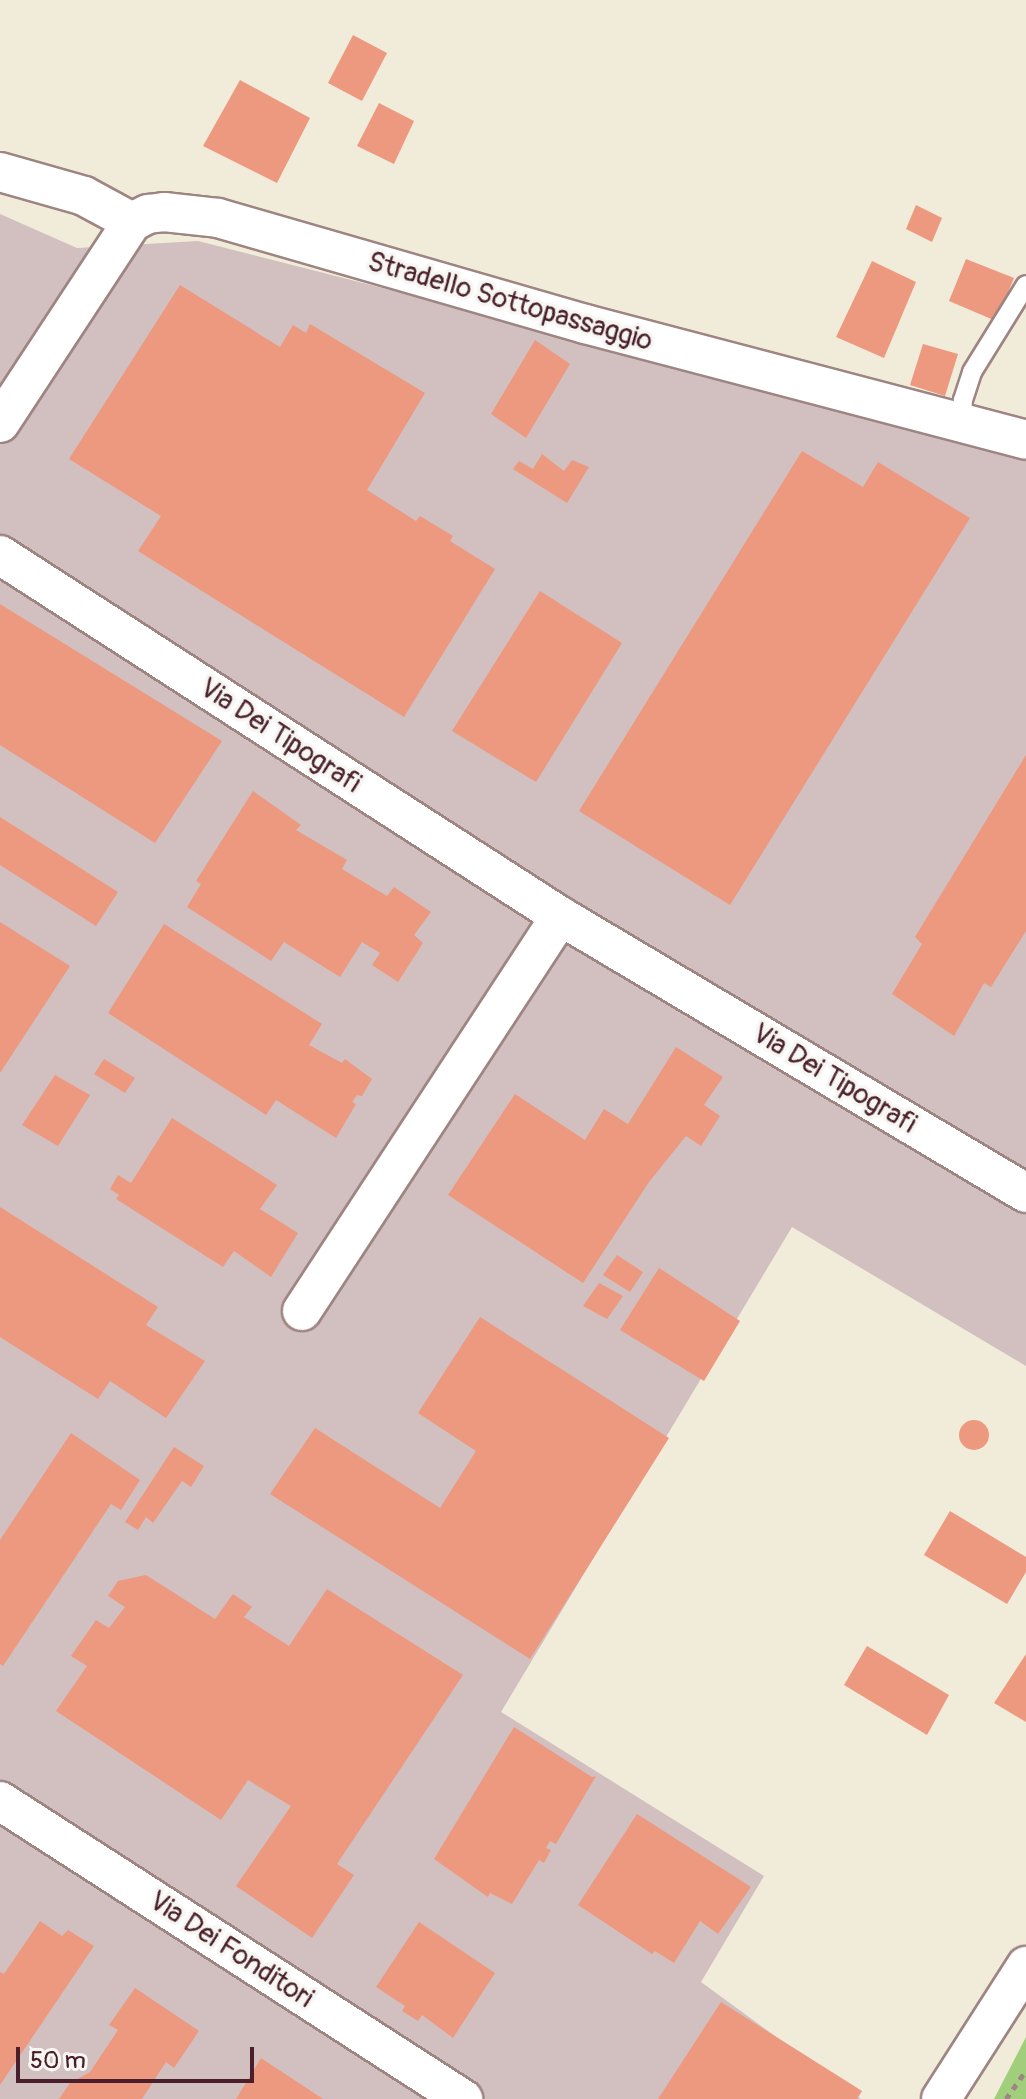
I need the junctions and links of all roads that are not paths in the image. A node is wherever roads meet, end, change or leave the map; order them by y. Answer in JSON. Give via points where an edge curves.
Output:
{"nodes":[{"id":1,"x":0,"y":172,"type":"edge"},
{"id":2,"x":132,"y":222,"type":"junction"},
{"id":3,"x":1026,"y":285,"type":"edge"},
{"id":4,"x":0,"y":423,"type":"edge"},
{"id":5,"x":962,"y":424,"type":"junction"},
{"id":6,"x":1026,"y":440,"type":"edge"},
{"id":7,"x":0,"y":555,"type":"edge"},
{"id":8,"x":560,"y":916,"type":"junction"},
{"id":9,"x":1026,"y":1193,"type":"edge"},
{"id":10,"x":302,"y":1311,"type":"dead end"},
{"id":11,"x":0,"y":1801,"type":"edge"},
{"id":12,"x":1026,"y":1966,"type":"edge"},
{"id":13,"x":463,"y":2099,"type":"edge"},
{"id":14,"x":941,"y":2099,"type":"edge"}],
"edges":[{"from":1,"to":2,"type":"street","via":[[84,196]]},
{"from":2,"to":4,"type":"street"},
{"from":2,"to":5,"type":"street","name":"Stradello Sottopassaggio","via":[[164,212],[218,218],[585,324]]},
{"from":3,"to":5,"type":"lane","via":[[972,372]]},
{"from":5,"to":6,"type":"street","name":"Stradello Sottopassaggio"},
{"from":7,"to":8,"type":"street","name":"Via Dei Tipografi"},
{"from":8,"to":9,"type":"street","name":"Via Dei Tipografi"},
{"from":8,"to":10,"type":"street"},
{"from":11,"to":13,"type":"street","name":"Via Dei Fonditori"},
{"from":12,"to":14,"type":"street"}]}
